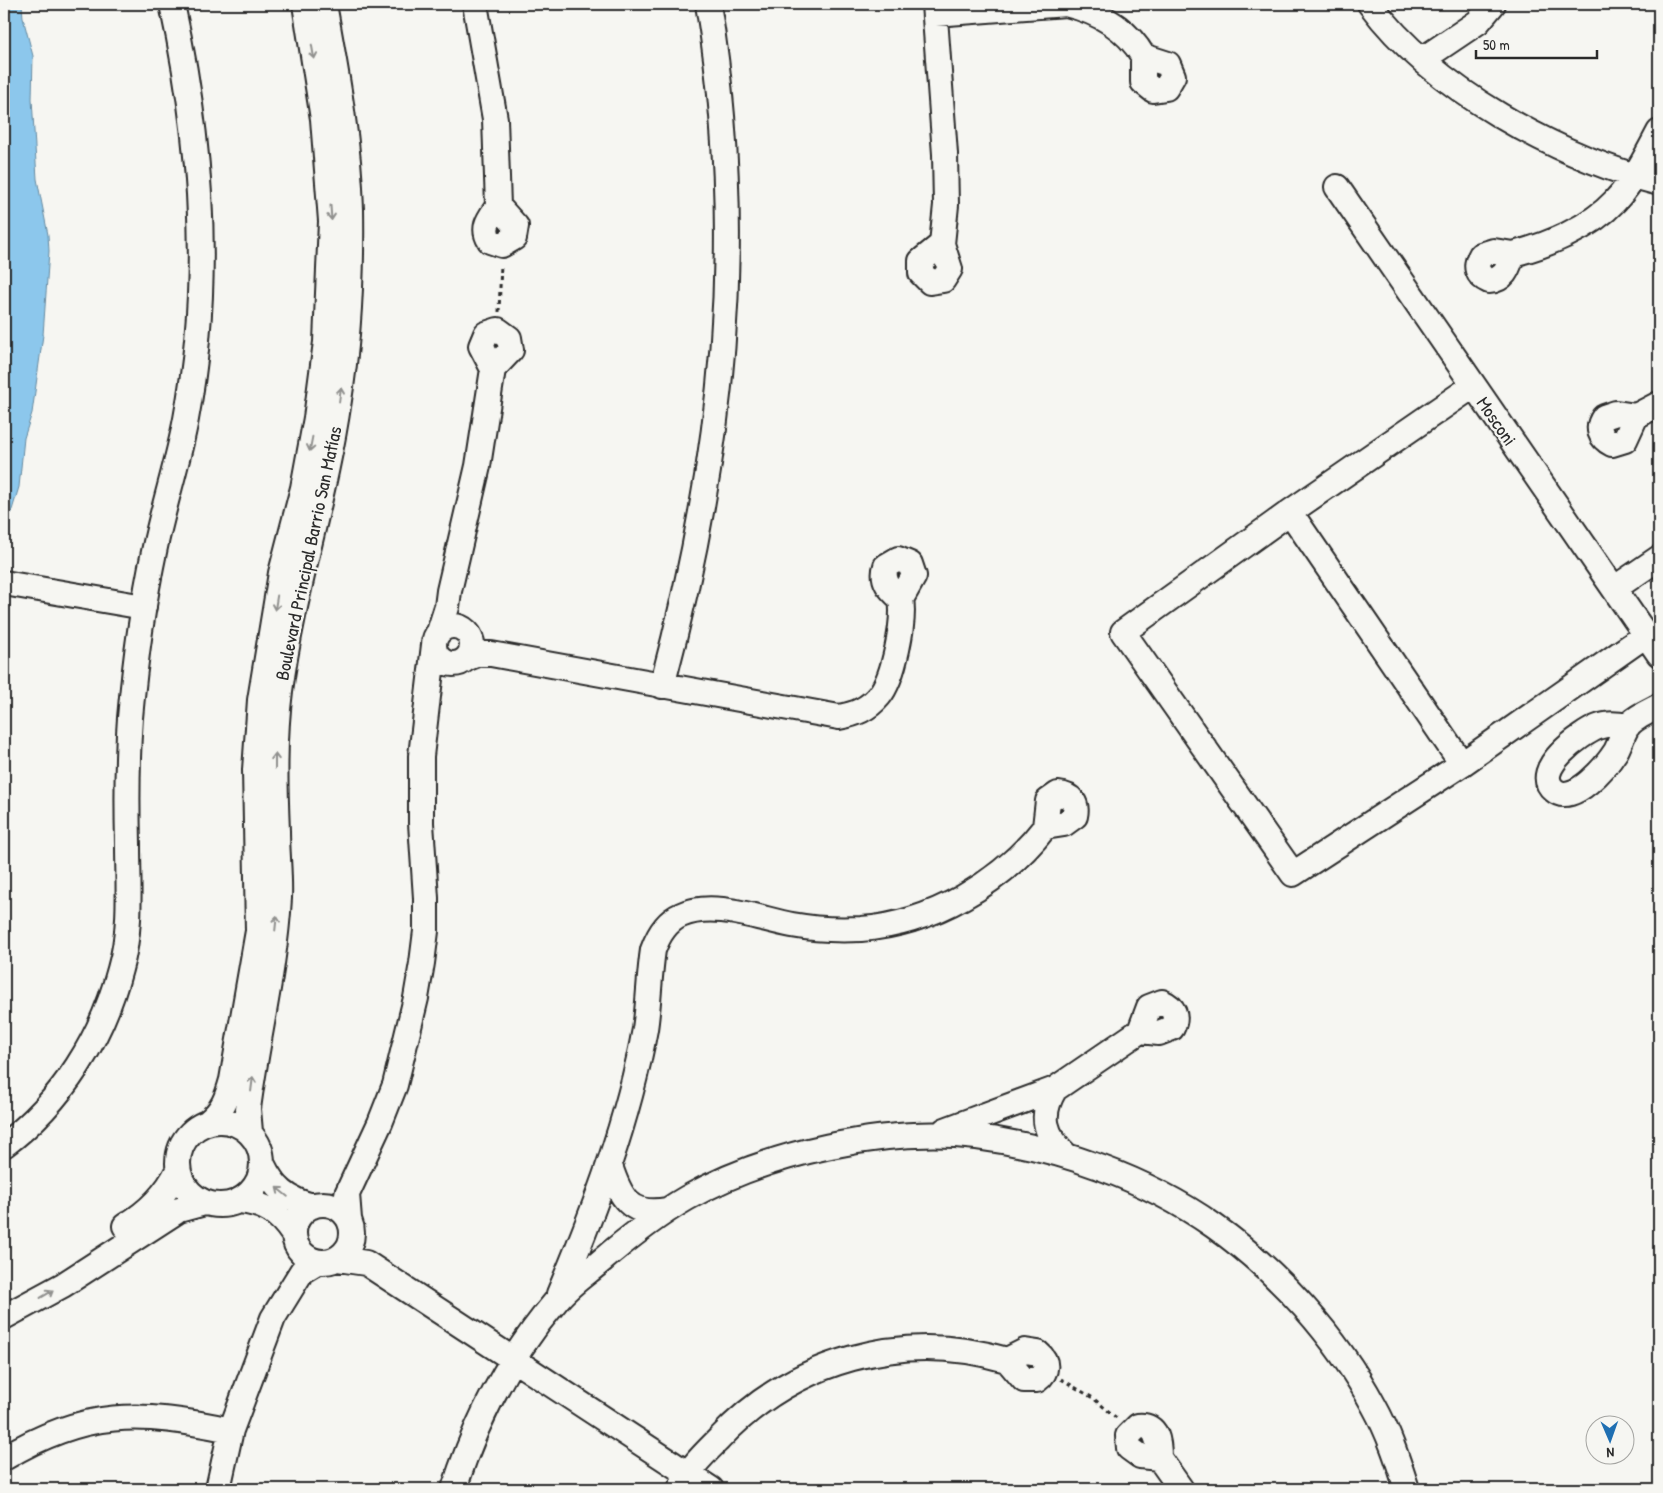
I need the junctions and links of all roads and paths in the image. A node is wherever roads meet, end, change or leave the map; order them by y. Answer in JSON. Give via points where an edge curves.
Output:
{"nodes":[{"id":1,"x":172,"y":4,"type":"edge"},
{"id":2,"x":305,"y":4,"type":"edge"},
{"id":3,"x":324,"y":4,"type":"edge"},
{"id":4,"x":475,"y":4,"type":"edge"},
{"id":5,"x":708,"y":4,"type":"edge"},
{"id":6,"x":1370,"y":4,"type":"edge"},
{"id":7,"x":1493,"y":4,"type":"edge"},
{"id":8,"x":934,"y":9,"type":"edge"},
{"id":9,"x":1144,"y":56,"type":"dead end"},
{"id":10,"x":1423,"y":59,"type":"junction"},
{"id":11,"x":1659,"y":132,"type":"edge"},
{"id":12,"x":1632,"y":176,"type":"junction"},
{"id":13,"x":1659,"y":183,"type":"edge"},
{"id":14,"x":1338,"y":187,"type":"dead end"},
{"id":15,"x":942,"y":244,"type":"dead end"},
{"id":16,"x":502,"y":245,"type":"joint"},
{"id":17,"x":1513,"y":254,"type":"dead end"},
{"id":18,"x":498,"y":330,"type":"joint"},
{"id":19,"x":1473,"y":386,"type":"junction"},
{"id":20,"x":1659,"y":404,"type":"edge"},
{"id":21,"x":1636,"y":416,"type":"dead end"},
{"id":22,"x":1290,"y":512,"type":"junction"},
{"id":23,"x":1659,"y":558,"type":"edge"},
{"id":24,"x":4,"y":583,"type":"edge"},
{"id":25,"x":1615,"y":588,"type":"junction"},
{"id":26,"x":901,"y":598,"type":"dead end"},
{"id":27,"x":144,"y":607,"type":"junction"},
{"id":28,"x":447,"y":607,"type":"junction"},
{"id":29,"x":436,"y":638,"type":"junction"},
{"id":30,"x":1653,"y":644,"type":"edge"},
{"id":31,"x":470,"y":650,"type":"junction"},
{"id":32,"x":662,"y":686,"type":"junction"},
{"id":33,"x":428,"y":697,"type":"junction"},
{"id":34,"x":1659,"y":706,"type":"edge"},
{"id":35,"x":1628,"y":726,"type":"dead end"},
{"id":36,"x":1462,"y":764,"type":"junction"},
{"id":37,"x":1045,"y":827,"type":"dead end"},
{"id":38,"x":1140,"y":1031,"type":"dead end"},
{"id":39,"x":1055,"y":1089,"type":"junction"},
{"id":40,"x":208,"y":1122,"type":"junction"},
{"id":41,"x":250,"y":1132,"type":"junction"},
{"id":42,"x":919,"y":1137,"type":"junction"},
{"id":43,"x":4,"y":1145,"type":"edge"},
{"id":44,"x":1066,"y":1156,"type":"junction"},
{"id":45,"x":263,"y":1165,"type":"junction"},
{"id":46,"x":610,"y":1166,"type":"junction"},
{"id":47,"x":178,"y":1170,"type":"junction"},
{"id":48,"x":240,"y":1201,"type":"junction"},
{"id":49,"x":329,"y":1201,"type":"junction"},
{"id":50,"x":204,"y":1202,"type":"junction"},
{"id":51,"x":667,"y":1210,"type":"junction"},
{"id":52,"x":351,"y":1228,"type":"junction"},
{"id":53,"x":311,"y":1256,"type":"junction"},
{"id":54,"x":366,"y":1262,"type":"junction"},
{"id":55,"x":558,"y":1297,"type":"junction"},
{"id":56,"x":4,"y":1300,"type":"edge"},
{"id":57,"x":4,"y":1317,"type":"edge"},
{"id":58,"x":514,"y":1358,"type":"junction"},
{"id":59,"x":1045,"y":1370,"type":"joint"},
{"id":60,"x":230,"y":1430,"type":"junction"},
{"id":61,"x":1132,"y":1430,"type":"joint"},
{"id":62,"x":4,"y":1458,"type":"edge"},
{"id":63,"x":684,"y":1481,"type":"edge"},
{"id":64,"x":218,"y":1489,"type":"edge"},
{"id":65,"x":454,"y":1489,"type":"edge"},
{"id":66,"x":711,"y":1489,"type":"edge"},
{"id":67,"x":1181,"y":1489,"type":"edge"},
{"id":68,"x":1407,"y":1489,"type":"edge"}],
"edges":[{"from":1,"to":27,"type":"street","via":[[194,124],[203,255],[186,420]]},
{"from":2,"to":40,"type":"street","name":"Boulevard Principal Barrio San Matías","one_way":true,"via":[[323,119],[331,221],[326,342],[316,418],[281,573],[260,700],[255,770],[258,931],[232,1080],[220,1113]]},
{"from":41,"to":3,"type":"street","name":"Boulevard Principal Barrio San Matías","one_way":true,"via":[[248,1109],[279,896],[275,748],[280,688],[293,607],[332,442],[345,352],[351,207],[343,124]]},
{"from":4,"to":16,"type":"street","via":[[495,119],[498,206],[516,226],[514,238]]},
{"from":5,"to":32,"type":"street","via":[[726,154],[728,228],[724,353],[708,477],[682,612]]},
{"from":6,"to":10,"type":"street"},
{"from":7,"to":10,"type":"street","via":[[1478,22]]},
{"from":8,"to":9,"type":"street","via":[[1066,4],[1087,9],[1119,27]]},
{"from":8,"to":15,"type":"street","via":[[946,205]]},
{"from":10,"to":12,"type":"street","via":[[1439,75],[1508,118],[1587,158]]},
{"from":11,"to":12,"type":"street"},
{"from":12,"to":13,"type":"street"},
{"from":12,"to":17,"type":"street","via":[[1616,200],[1596,217],[1538,248]]},
{"from":14,"to":19,"type":"street","name":"Mosconi"},
{"from":16,"to":18,"type":"path"},
{"from":18,"to":28,"type":"street","via":[[486,334],[481,346],[493,369],[478,466]]},
{"from":19,"to":22,"type":"street"},
{"from":19,"to":25,"type":"street","name":"Mosconi"},
{"from":20,"to":21,"type":"street"},
{"from":22,"to":36,"type":"street"},
{"from":22,"to":36,"type":"street","via":[[1122,632],[1292,874]]},
{"from":23,"to":25,"type":"street"},
{"from":24,"to":27,"type":"street"},
{"from":25,"to":30,"type":"street","name":"Mosconi"},
{"from":26,"to":32,"type":"street","via":[[901,626],[891,670],[881,694],[857,714],[839,717],[819,715]]},
{"from":27,"to":43,"type":"street","via":[[130,720],[130,901],[121,968],[96,1034],[73,1075]]},
{"from":28,"to":29,"type":"street"},
{"from":28,"to":31,"type":"street"},
{"from":29,"to":31,"type":"street","via":[[450,626],[456,626]]},
{"from":29,"to":31,"type":"street","via":[[437,657],[448,664]]},
{"from":29,"to":33,"type":"street"},
{"from":30,"to":36,"type":"street"},
{"from":31,"to":32,"type":"street"},
{"from":31,"to":33,"type":"street","via":[[443,674]]},
{"from":33,"to":49,"type":"street","via":[[420,788],[426,932],[416,998],[395,1085],[380,1123]]},
{"from":34,"to":35,"type":"street"},
{"from":37,"to":46,"type":"street","via":[[996,876],[970,893],[913,919],[860,929],[824,928],[696,910],[670,922],[653,950],[645,1028],[626,1115]]},
{"from":38,"to":39,"type":"street"},
{"from":39,"to":42,"type":"street"},
{"from":39,"to":44,"type":"street","via":[[1047,1103],[1045,1116],[1048,1132]]},
{"from":40,"to":41,"type":"street","via":[[230,1121]]},
{"from":40,"to":47,"type":"street","via":[[187,1135],[179,1152]]},
{"from":41,"to":45,"type":"street","via":[[262,1153]]},
{"from":42,"to":44,"type":"street","via":[[977,1137]]},
{"from":42,"to":51,"type":"street","via":[[847,1142],[772,1161],[691,1196]]},
{"from":44,"to":68,"type":"street","via":[[1141,1185],[1214,1226],[1285,1288],[1325,1334],[1374,1406],[1392,1444]]},
{"from":45,"to":48,"type":"street","via":[[252,1191]]},
{"from":49,"to":45,"type":"street","one_way":true,"via":[[300,1202],[282,1192]]},
{"from":46,"to":51,"type":"street","via":[[617,1188],[626,1201],[649,1213]]},
{"from":46,"to":55,"type":"street"},
{"from":47,"to":50,"type":"street","via":[[183,1184]]},
{"from":47,"to":56,"type":"street","via":[[168,1190],[143,1215]]},
{"from":48,"to":50,"type":"street","via":[[216,1205]]},
{"from":48,"to":53,"type":"street","via":[[272,1210],[284,1220]]},
{"from":49,"to":52,"type":"street"},
{"from":49,"to":53,"type":"street","via":[[299,1217]]},
{"from":57,"to":50,"type":"street","one_way":true,"via":[[63,1285],[179,1210]]},
{"from":51,"to":55,"type":"street"},
{"from":52,"to":53,"type":"street","via":[[350,1246]]},
{"from":52,"to":54,"type":"street"},
{"from":53,"to":54,"type":"street"},
{"from":53,"to":60,"type":"street","via":[[274,1318]]},
{"from":54,"to":58,"type":"street"},
{"from":55,"to":58,"type":"street"},
{"from":58,"to":63,"type":"street"},
{"from":58,"to":65,"type":"street","via":[[486,1407]]},
{"from":59,"to":61,"type":"path","via":[[1093,1398]]},
{"from":59,"to":63,"type":"street","via":[[1043,1357],[1032,1351],[1007,1360],[953,1348],[915,1347],[879,1351],[824,1366],[765,1398],[737,1420]]},
{"from":60,"to":62,"type":"street","via":[[172,1418],[119,1418],[70,1427]]},
{"from":60,"to":64,"type":"street"},
{"from":61,"to":67,"type":"street","via":[[1127,1442],[1133,1453],[1159,1458]]},
{"from":63,"to":66,"type":"street"}]}
